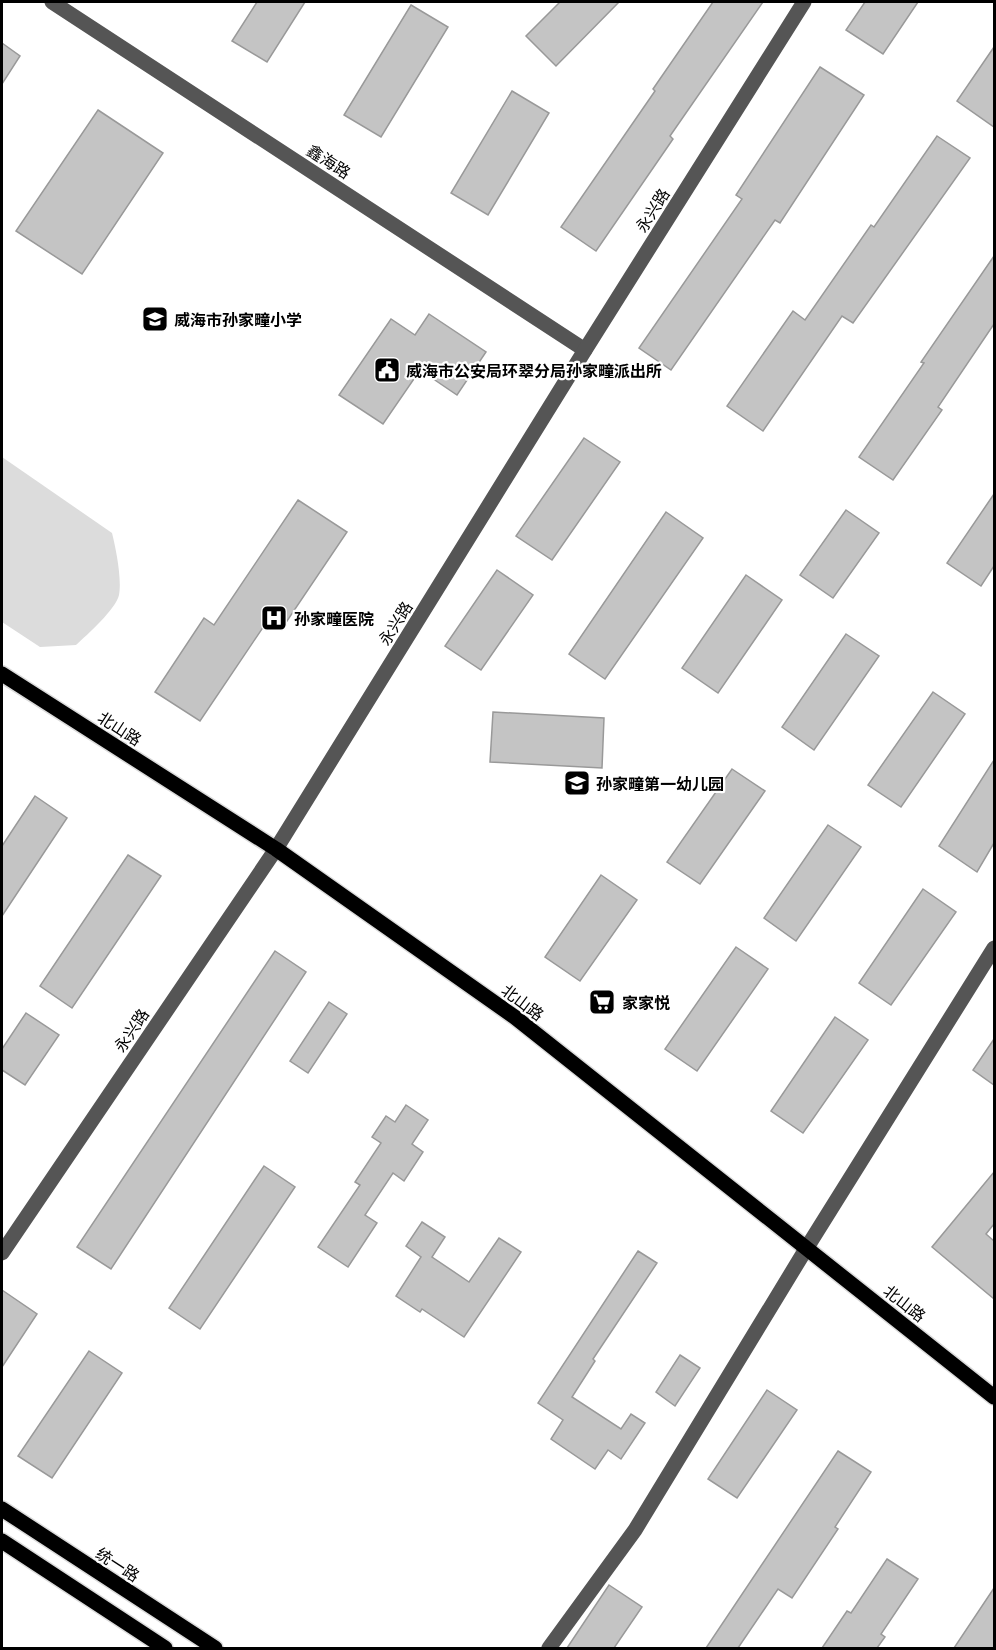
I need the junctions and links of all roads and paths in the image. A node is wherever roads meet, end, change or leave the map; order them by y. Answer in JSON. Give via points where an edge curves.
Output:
{"nodes":[{"id":1,"x":52,"y":2,"type":"edge"},
{"id":2,"x":804,"y":2,"type":"edge"},
{"id":3,"x":585,"y":350,"type":"junction"},
{"id":4,"x":2,"y":674,"type":"edge"},
{"id":5,"x":276,"y":849,"type":"junction"},
{"id":6,"x":994,"y":948,"type":"edge"},
{"id":7,"x":806,"y":1249,"type":"junction"},
{"id":8,"x":2,"y":1253,"type":"edge"},
{"id":9,"x":994,"y":1397,"type":"edge"},
{"id":10,"x":2,"y":1509,"type":"edge"},
{"id":11,"x":2,"y":1541,"type":"edge"},
{"id":12,"x":165,"y":1648,"type":"edge"},
{"id":13,"x":215,"y":1648,"type":"edge"},
{"id":14,"x":549,"y":1648,"type":"edge"}],
"edges":[{"from":1,"to":3,"type":"street","name":"鑫海路"},
{"from":2,"to":3,"type":"street","name":"永兴路"},
{"from":3,"to":5,"type":"street","name":"永兴路"},
{"from":4,"to":5,"type":"main road","name":"北山路"},
{"from":5,"to":7,"type":"main road","name":"北山路","via":[[516,1018]]},
{"from":5,"to":8,"type":"street","name":"永兴路"},
{"from":6,"to":7,"type":"street"},
{"from":7,"to":9,"type":"main road","name":"北山路"},
{"from":7,"to":14,"type":"street","via":[[635,1530]]},
{"from":10,"to":13,"type":"main road","name":"统一路"},
{"from":11,"to":12,"type":"main road"}]}
